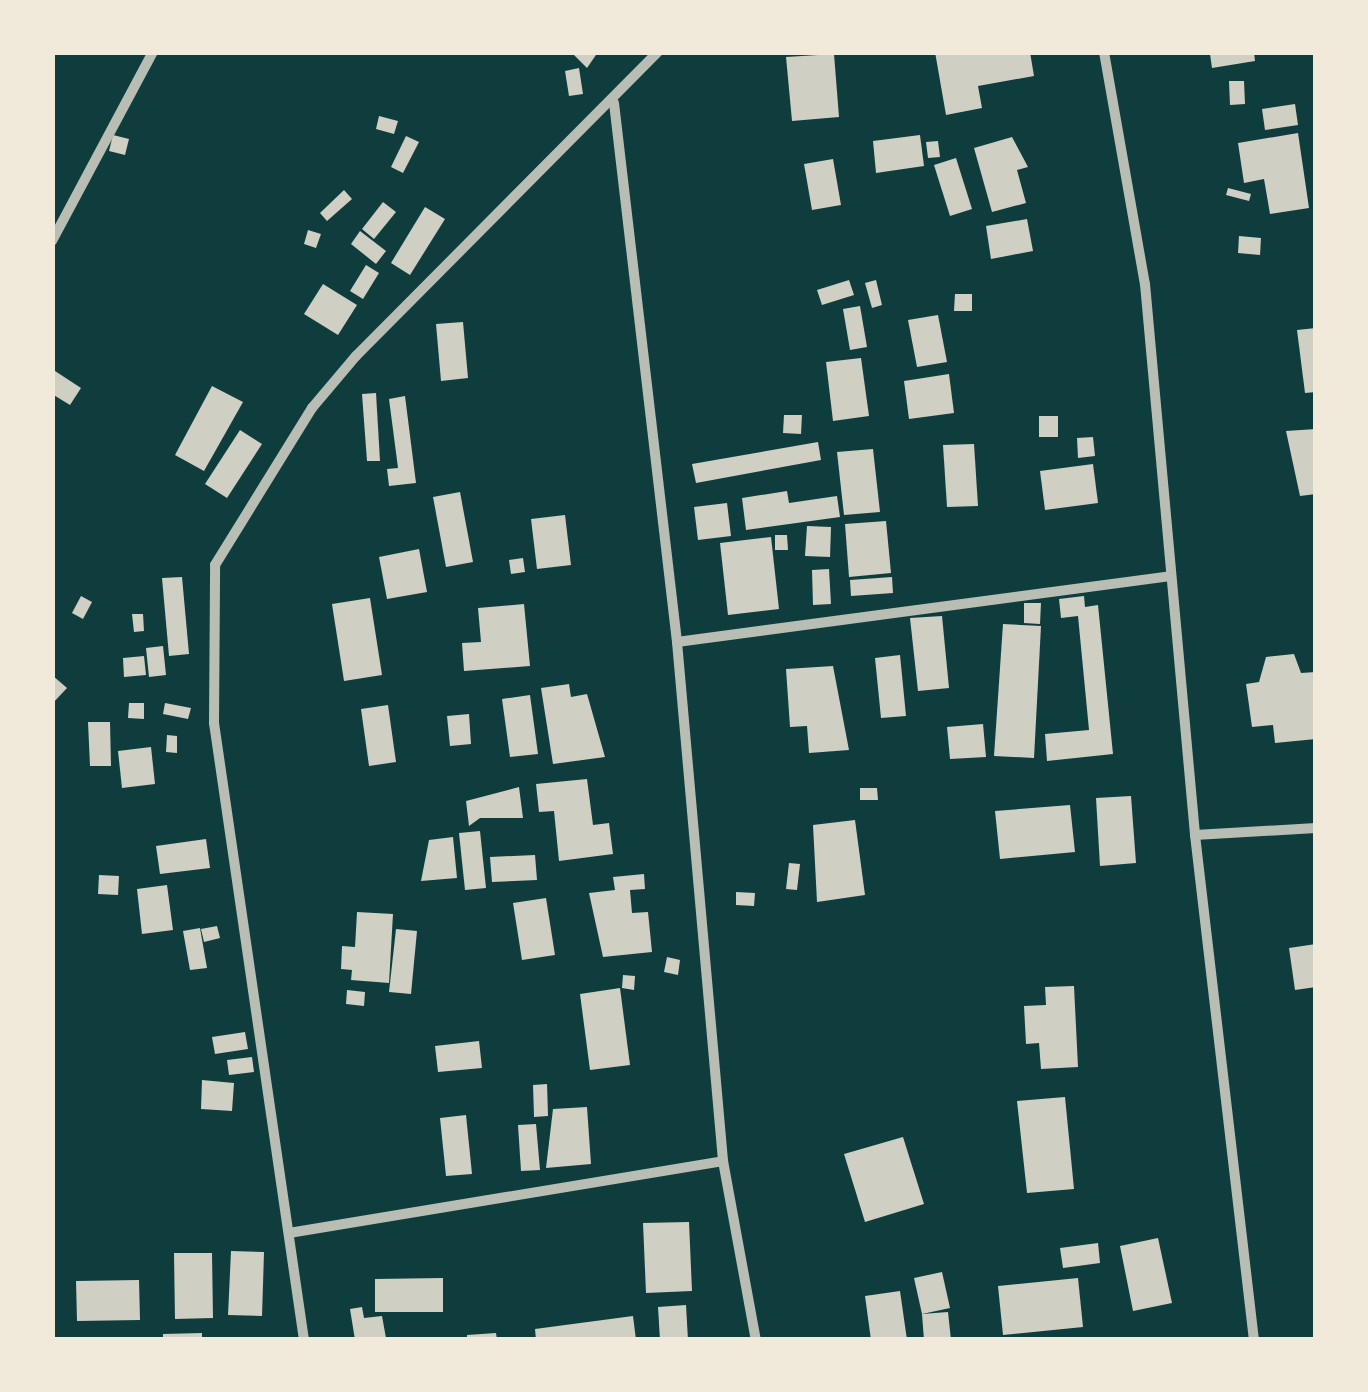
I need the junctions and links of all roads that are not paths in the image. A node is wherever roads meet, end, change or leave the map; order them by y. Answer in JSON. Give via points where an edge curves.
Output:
{"nodes":[{"id":1,"x":154,"y":52,"type":"edge"},
{"id":2,"x":658,"y":52,"type":"edge"},
{"id":3,"x":1104,"y":52,"type":"edge"},
{"id":4,"x":614,"y":103,"type":"junction"},
{"id":5,"x":52,"y":242,"type":"edge"},
{"id":6,"x":1169,"y":576,"type":"junction"},
{"id":7,"x":677,"y":642,"type":"junction"},
{"id":8,"x":1316,"y":828,"type":"edge"},
{"id":9,"x":1195,"y":835,"type":"junction"},
{"id":10,"x":723,"y":1161,"type":"junction"},
{"id":11,"x":289,"y":1233,"type":"junction"},
{"id":12,"x":304,"y":1340,"type":"edge"},
{"id":13,"x":756,"y":1340,"type":"edge"},
{"id":14,"x":1254,"y":1340,"type":"edge"}],
"edges":[{"from":1,"to":5,"type":"street"},
{"from":2,"to":4,"type":"street"},
{"from":3,"to":6,"type":"street","via":[[1146,284]]},
{"from":4,"to":7,"type":"street"},
{"from":4,"to":11,"type":"street","via":[[345,369],[215,564],[214,723]]},
{"from":6,"to":7,"type":"street"},
{"from":6,"to":9,"type":"street"},
{"from":7,"to":10,"type":"street"},
{"from":8,"to":9,"type":"street"},
{"from":9,"to":14,"type":"street"},
{"from":10,"to":11,"type":"street"},
{"from":10,"to":13,"type":"street"},
{"from":11,"to":12,"type":"street"}]}
